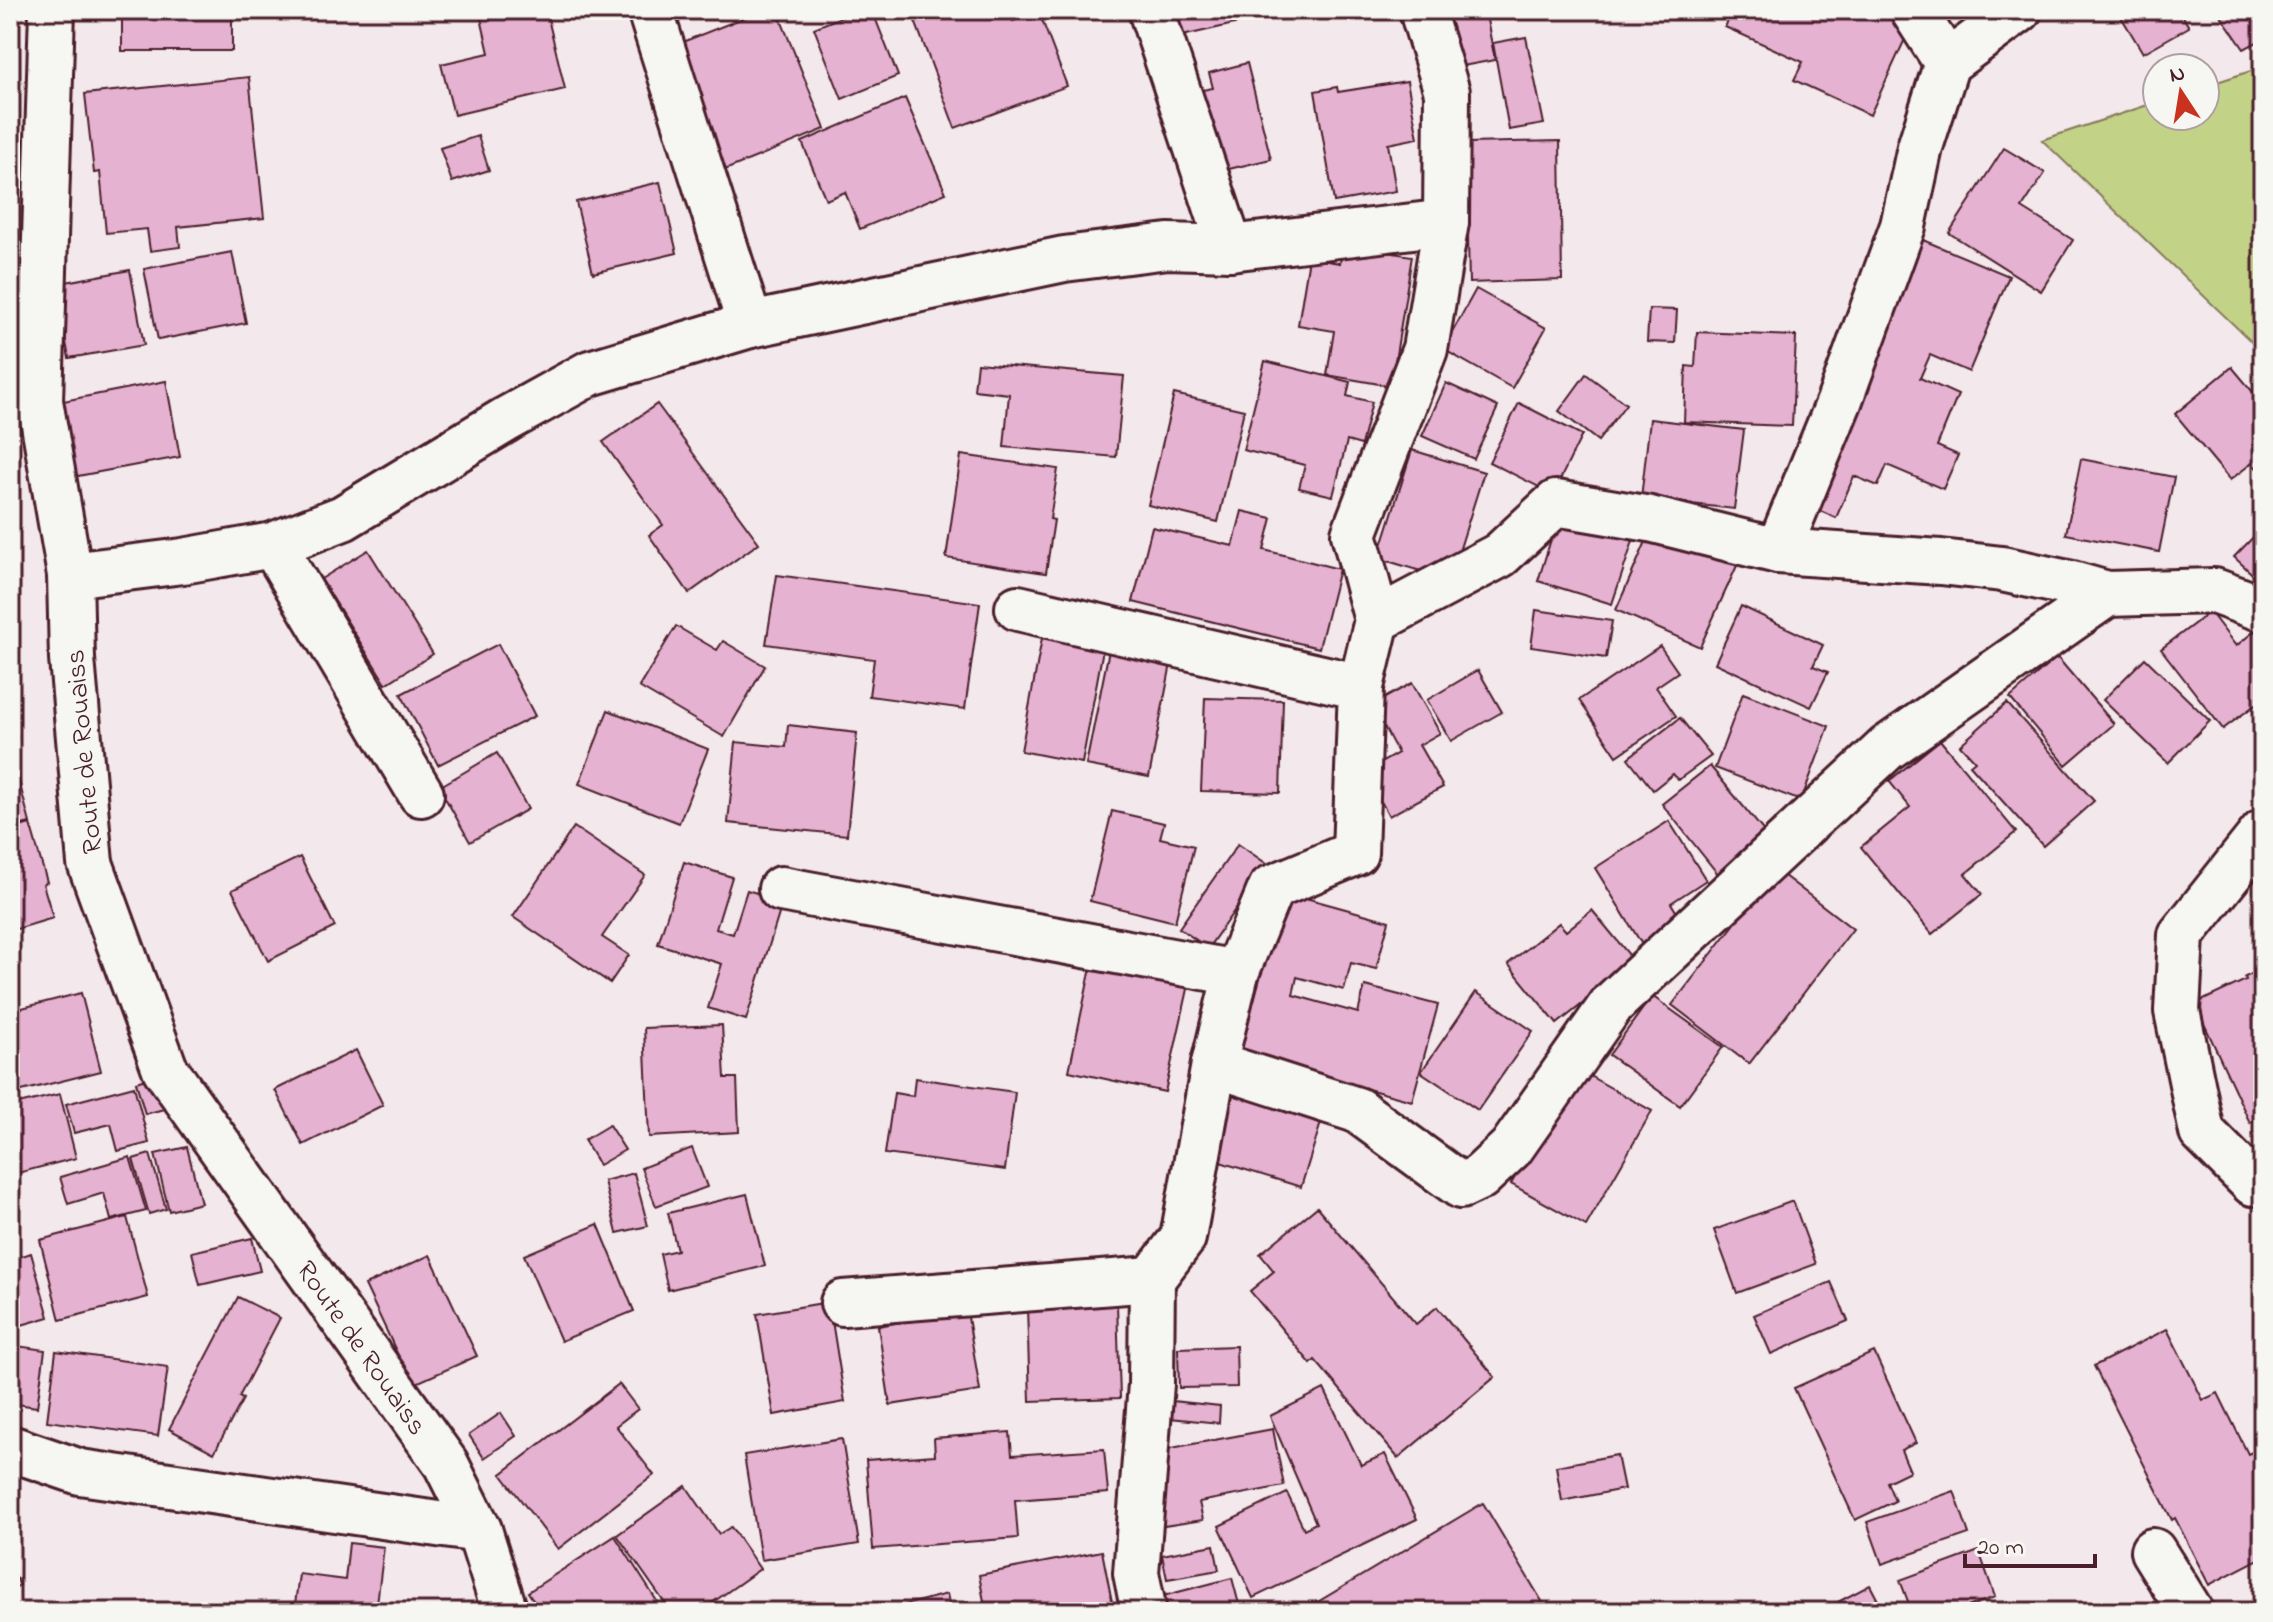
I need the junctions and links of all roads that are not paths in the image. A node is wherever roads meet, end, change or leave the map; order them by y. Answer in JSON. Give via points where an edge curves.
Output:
{"nodes":[{"id":1,"x":52,"y":10,"type":"edge"},
{"id":2,"x":650,"y":10,"type":"edge"},
{"id":3,"x":1151,"y":10,"type":"edge"},
{"id":4,"x":1422,"y":10,"type":"edge"},
{"id":5,"x":1913,"y":10,"type":"edge"},
{"id":6,"x":2019,"y":10,"type":"edge"},
{"id":7,"x":1947,"y":63,"type":"junction"},
{"id":8,"x":1446,"y":222,"type":"junction"},
{"id":9,"x":1230,"y":248,"type":"junction"},
{"id":10,"x":750,"y":325,"type":"junction"},
{"id":11,"x":273,"y":545,"type":"junction"},
{"id":12,"x":1778,"y":551,"type":"junction"},
{"id":13,"x":70,"y":575,"type":"junction"},
{"id":14,"x":2107,"y":594,"type":"junction"},
{"id":15,"x":1018,"y":608,"type":"dead end"},
{"id":16,"x":2263,"y":609,"type":"edge"},
{"id":17,"x":1377,"y":620,"type":"junction"},
{"id":18,"x":1361,"y":687,"type":"junction"},
{"id":19,"x":421,"y":794,"type":"dead end"},
{"id":20,"x":2263,"y":832,"type":"edge"},
{"id":21,"x":781,"y":889,"type":"dead end"},
{"id":22,"x":1236,"y":973,"type":"junction"},
{"id":23,"x":1214,"y":1064,"type":"junction"},
{"id":24,"x":2263,"y":1179,"type":"edge"},
{"id":25,"x":1152,"y":1279,"type":"junction"},
{"id":26,"x":843,"y":1303,"type":"dead end"},
{"id":27,"x":10,"y":1448,"type":"edge"},
{"id":28,"x":479,"y":1530,"type":"junction"},
{"id":29,"x":2153,"y":1551,"type":"dead end"},
{"id":30,"x":505,"y":1612,"type":"edge"},
{"id":31,"x":1144,"y":1612,"type":"edge"},
{"id":32,"x":2191,"y":1612,"type":"edge"}],
"edges":[{"from":1,"to":13,"type":"street","name":"Route de Rouaiss","via":[[40,401]]},
{"from":2,"to":10,"type":"street"},
{"from":3,"to":9,"type":"street"},
{"from":4,"to":8,"type":"street","via":[[1447,92]]},
{"from":5,"to":7,"type":"street"},
{"from":6,"to":7,"type":"street"},
{"from":7,"to":12,"type":"street","via":[[1889,268]]},
{"from":8,"to":9,"type":"street"},
{"from":8,"to":17,"type":"street","via":[[1425,349],[1354,534]]},
{"from":9,"to":10,"type":"street","via":[[1168,246],[1064,259]]},
{"from":10,"to":11,"type":"street","via":[[590,373],[343,518]]},
{"from":11,"to":13,"type":"street"},
{"from":11,"to":19,"type":"street"},
{"from":12,"to":14,"type":"street","via":[[2002,569]]},
{"from":12,"to":17,"type":"street","via":[[1650,519],[1556,503],[1500,555]]},
{"from":13,"to":28,"type":"street","name":"Route de Rouaiss","via":[[90,863],[165,1069],[446,1464]]},
{"from":14,"to":16,"type":"street","via":[[2214,591]]},
{"from":14,"to":23,"type":"street","via":[[1887,748],[1612,1004],[1511,1148],[1480,1177],[1461,1186],[1357,1110]]},
{"from":15,"to":18,"type":"street"},
{"from":17,"to":18,"type":"street"},
{"from":18,"to":22,"type":"street","via":[[1355,853],[1271,888]]},
{"from":20,"to":24,"type":"street","via":[[2181,935],[2177,1011],[2202,1132],[2253,1183]]},
{"from":21,"to":22,"type":"street"},
{"from":22,"to":23,"type":"street"},
{"from":23,"to":25,"type":"street","via":[[1183,1238]]},
{"from":25,"to":26,"type":"street"},
{"from":25,"to":31,"type":"street","via":[[1151,1384],[1136,1573]]},
{"from":27,"to":28,"type":"street","via":[[80,1472]]},
{"from":28,"to":30,"type":"street","name":"Route de Rouaiss"},
{"from":29,"to":32,"type":"street"}]}
